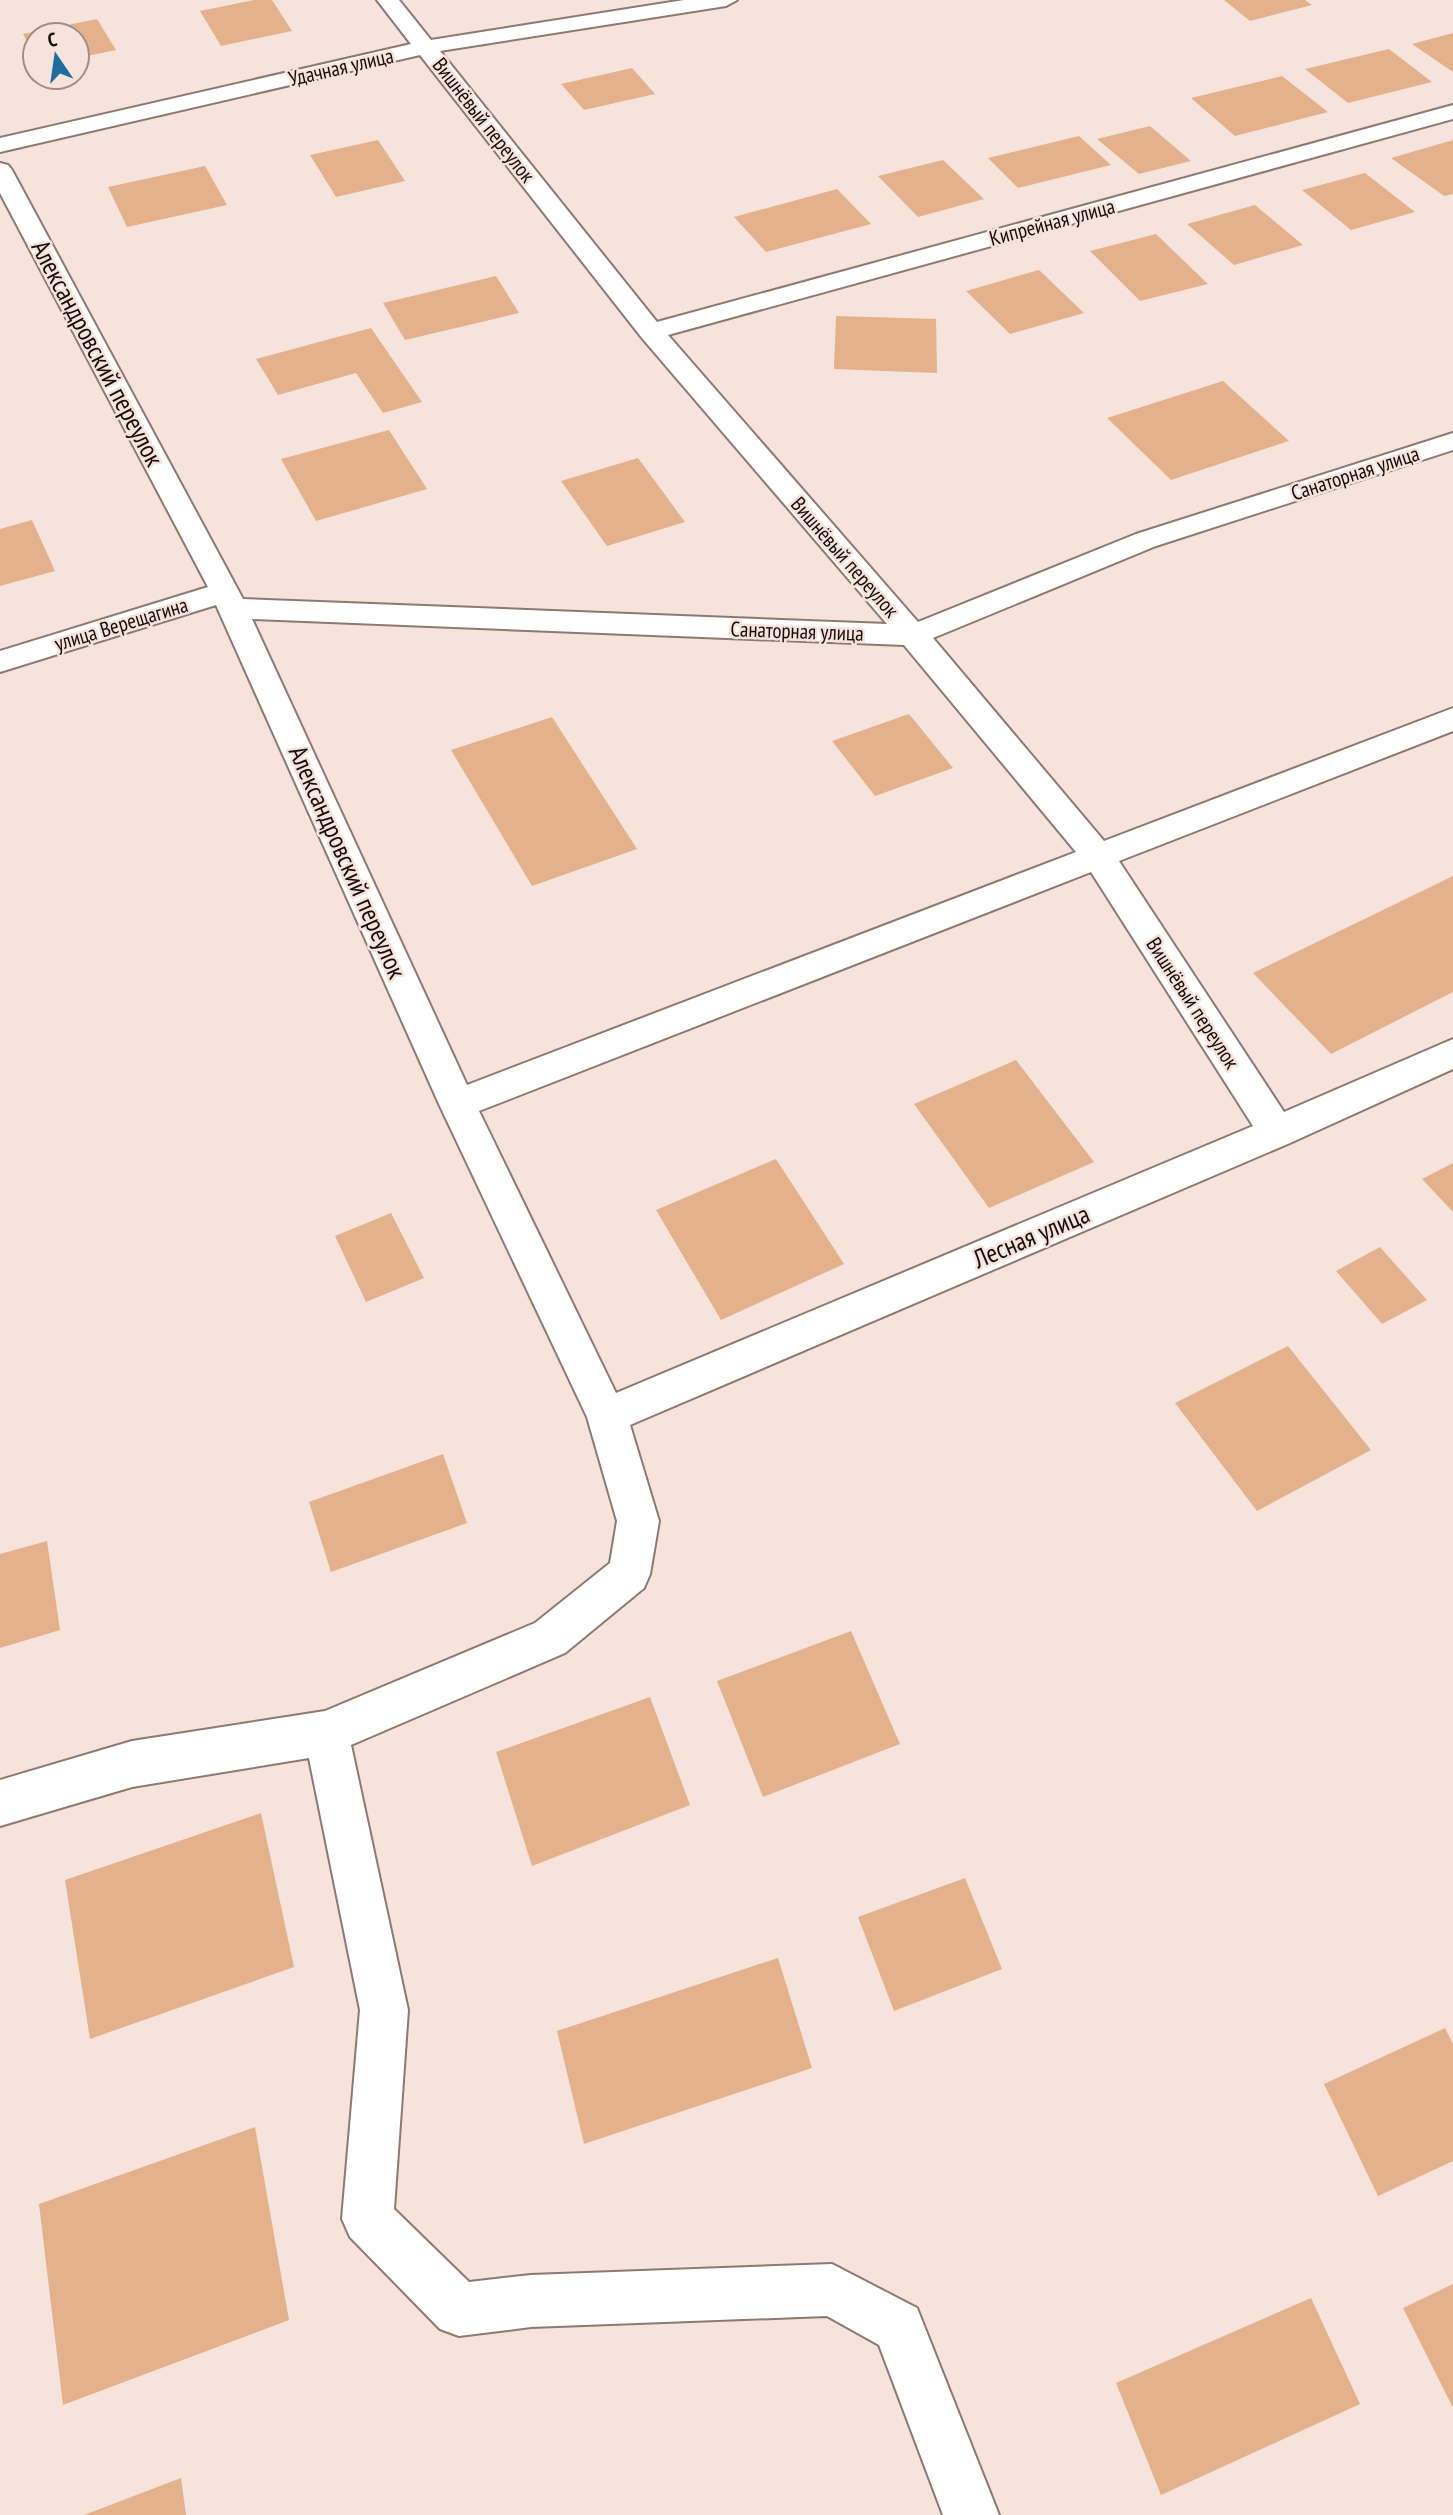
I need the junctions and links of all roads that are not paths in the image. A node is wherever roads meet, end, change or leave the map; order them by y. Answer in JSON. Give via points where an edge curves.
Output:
{"nodes":[{"id":1,"x":388,"y":0,"type":"edge"},
{"id":2,"x":726,"y":0,"type":"edge"},
{"id":3,"x":426,"y":47,"type":"junction"},
{"id":4,"x":1453,"y":112,"type":"edge"},
{"id":5,"x":1,"y":166,"type":"edge"},
{"id":6,"x":651,"y":332,"type":"junction"},
{"id":7,"x":1453,"y":441,"type":"edge"},
{"id":8,"x":229,"y":600,"type":"junction"},
{"id":9,"x":913,"y":635,"type":"junction"},
{"id":10,"x":0,"y":662,"type":"edge"},
{"id":11,"x":1453,"y":719,"type":"edge"},
{"id":12,"x":1098,"y":857,"type":"junction"},
{"id":13,"x":1453,"y":1052,"type":"edge"},
{"id":14,"x":457,"y":1104,"type":"junction"},
{"id":15,"x":1277,"y":1132,"type":"junction"},
{"id":16,"x":607,"y":1416,"type":"junction"},
{"id":17,"x":326,"y":1733,"type":"junction"},
{"id":18,"x":0,"y":1803,"type":"edge"},
{"id":19,"x":971,"y":2515,"type":"edge"}],
"edges":[{"from":1,"to":3,"type":"street","name":"Вишнёвый переулок"},
{"from":2,"to":3,"type":"street","name":"Удачная улица"},
{"from":3,"to":5,"type":"street","name":"Удачная улица"},
{"from":3,"to":6,"type":"street","name":"Вишнёвый переулок"},
{"from":4,"to":6,"type":"street","name":"Кипрейная улица"},
{"from":5,"to":8,"type":"street","name":"Александровский переулок"},
{"from":6,"to":9,"type":"street","name":"Вишнёвый переулок"},
{"from":7,"to":9,"type":"street","name":"Санаторная улица","via":[[1146,540]]},
{"from":8,"to":9,"type":"street","name":"Санаторная улица"},
{"from":8,"to":10,"type":"street","name":"улица Верещагина"},
{"from":8,"to":14,"type":"street","name":"Александровский переулок"},
{"from":9,"to":12,"type":"street","name":"Вишнёвый переулок"},
{"from":11,"to":12,"type":"street"},
{"from":12,"to":14,"type":"street"},
{"from":12,"to":15,"type":"street","name":"Вишнёвый переулок"},
{"from":13,"to":15,"type":"street","name":"Лесная улица"},
{"from":14,"to":16,"type":"street","name":"Александровский переулок"},
{"from":15,"to":16,"type":"street","name":"Лесная улица"},
{"from":16,"to":17,"type":"street","name":"Александровский переулок","via":[[638,1521],[629,1574],[550,1638]]},
{"from":17,"to":18,"type":"street","via":[[132,1764]]},
{"from":17,"to":19,"type":"street","via":[[384,2010],[368,2219],[459,2310],[531,2301],[832,2290],[898,2327]]}]}
